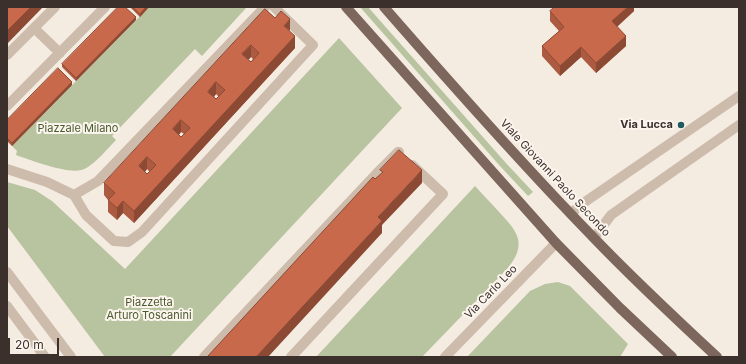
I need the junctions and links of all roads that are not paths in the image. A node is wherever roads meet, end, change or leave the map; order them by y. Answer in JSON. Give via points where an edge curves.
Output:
{"nodes":[{"id":1,"x":55,"y":7,"type":"edge"},
{"id":2,"x":105,"y":7,"type":"edge"},
{"id":3,"x":265,"y":7,"type":"edge"},
{"id":4,"x":274,"y":7,"type":"edge"},
{"id":5,"x":346,"y":7,"type":"edge"},
{"id":6,"x":384,"y":7,"type":"edge"},
{"id":7,"x":34,"y":28,"type":"junction"},
{"id":8,"x":60,"y":53,"type":"junction"},
{"id":9,"x":7,"y":56,"type":"edge"},
{"id":10,"x":739,"y":96,"type":"edge"},
{"id":11,"x":7,"y":106,"type":"edge"},
{"id":12,"x":739,"y":125,"type":"edge"},
{"id":13,"x":7,"y":169,"type":"edge"},
{"id":14,"x":74,"y":195,"type":"junction"},
{"id":15,"x":571,"y":214,"type":"junction"},
{"id":16,"x":594,"y":238,"type":"junction"},
{"id":17,"x":556,"y":243,"type":"junction"},
{"id":18,"x":7,"y":272,"type":"edge"},
{"id":19,"x":7,"y":308,"type":"edge"},
{"id":20,"x":45,"y":357,"type":"edge"},
{"id":21,"x":71,"y":357,"type":"edge"},
{"id":22,"x":204,"y":357,"type":"edge"},
{"id":23,"x":291,"y":357,"type":"edge"},
{"id":24,"x":444,"y":357,"type":"edge"},
{"id":25,"x":672,"y":357,"type":"edge"},
{"id":26,"x":717,"y":357,"type":"edge"}],
"edges":[{"from":1,"to":7,"type":"street"},
{"from":2,"to":8,"type":"street"},
{"from":3,"to":14,"type":"street","via":[[98,181]]},
{"from":4,"to":14,"type":"street","via":[[314,45],[142,232],[128,242],[114,241],[86,215]]},
{"from":5,"to":17,"type":"main road"},
{"from":6,"to":15,"type":"main road","name":"Viale Giovanni Paolo Secondo"},
{"from":7,"to":8,"type":"street"},
{"from":7,"to":9,"type":"street"},
{"from":8,"to":11,"type":"street"},
{"from":10,"to":15,"type":"street"},
{"from":12,"to":16,"type":"street","via":[[611,215]]},
{"from":13,"to":14,"type":"street","via":[[47,182]]},
{"from":15,"to":16,"type":"main road","name":"Viale Giovanni Paolo Secondo"},
{"from":16,"to":26,"type":"main road","name":"Viale Giovanni Paolo Secondo"},
{"from":17,"to":24,"type":"street","name":"Via Carlo Leo"},
{"from":17,"to":25,"type":"main road"},
{"from":18,"to":21,"type":"street"},
{"from":19,"to":20,"type":"street"},
{"from":22,"to":23,"type":"street","via":[[398,152],[443,194]]}]}
